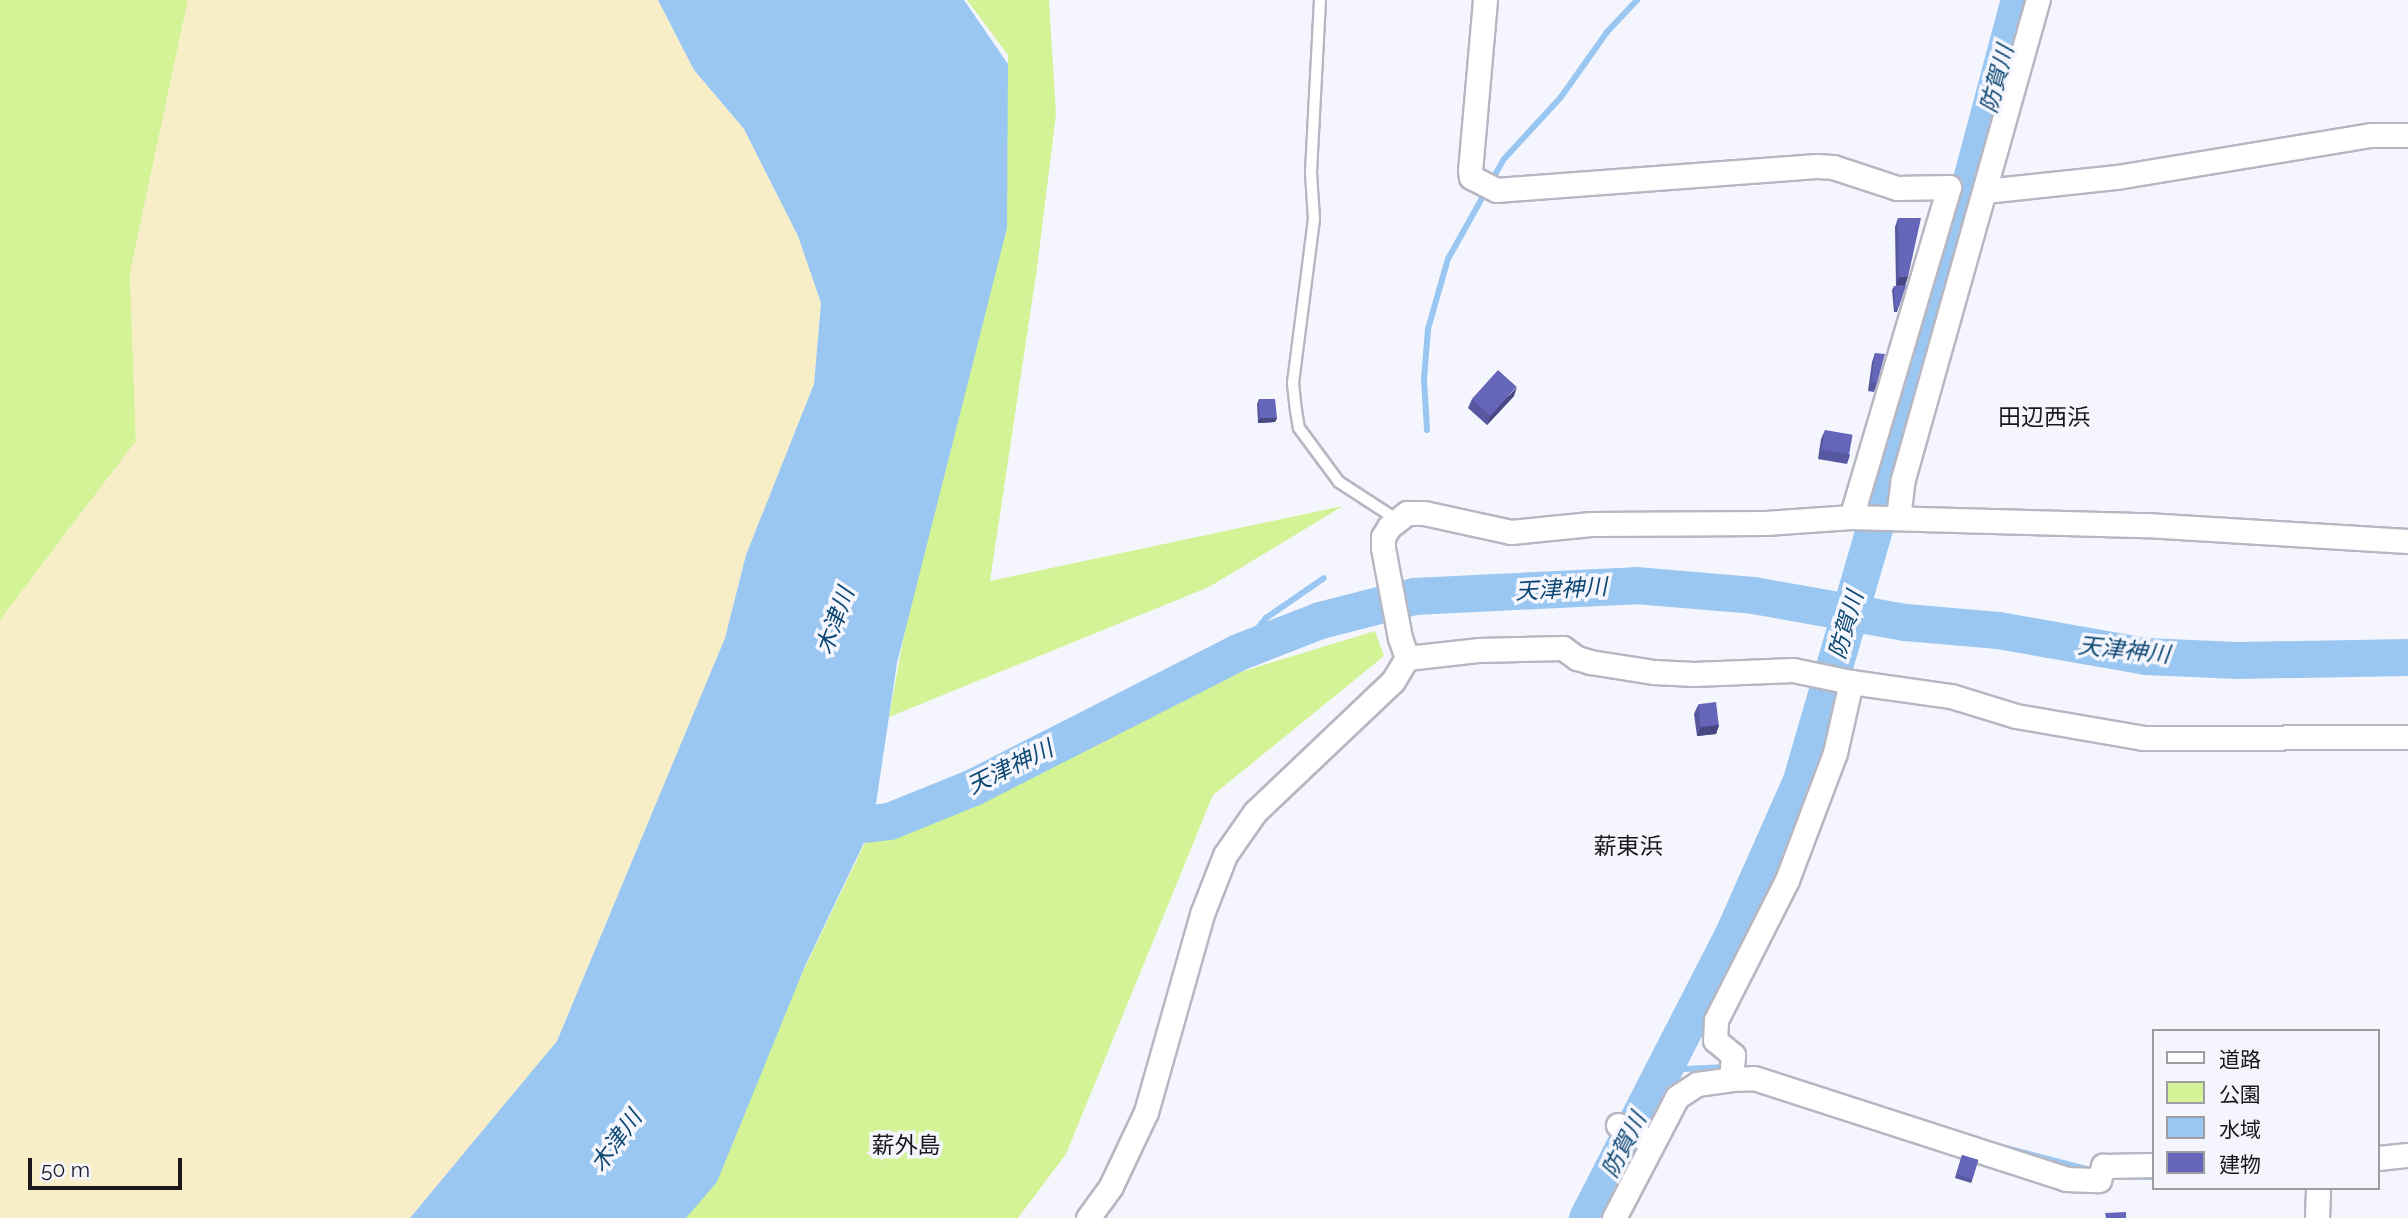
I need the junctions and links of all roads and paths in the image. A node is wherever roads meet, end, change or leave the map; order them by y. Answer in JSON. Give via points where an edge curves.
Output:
{"nodes":[{"id":1,"x":1320,"y":0,"type":"edge"},
{"id":2,"x":1485,"y":0,"type":"edge"},
{"id":3,"x":2038,"y":0,"type":"edge"},
{"id":4,"x":2408,"y":135,"type":"edge"},
{"id":5,"x":1985,"y":191,"type":"junction"},
{"id":6,"x":1851,"y":517,"type":"junction"},
{"id":7,"x":1898,"y":518,"type":"junction"},
{"id":8,"x":1396,"y":519,"type":"junction"},
{"id":9,"x":2408,"y":541,"type":"edge"},
{"id":10,"x":1407,"y":658,"type":"junction"},
{"id":11,"x":1851,"y":682,"type":"junction"},
{"id":12,"x":2408,"y":737,"type":"edge"},
{"id":13,"x":1731,"y":1079,"type":"junction"},
{"id":14,"x":1618,"y":1125,"type":"dead end"},
{"id":15,"x":1648,"y":1141,"type":"junction"},
{"id":16,"x":2408,"y":1155,"type":"edge"},
{"id":17,"x":2380,"y":1158,"type":"edge"},
{"id":18,"x":2152,"y":1165,"type":"edge"},
{"id":19,"x":2318,"y":1190,"type":"edge"},
{"id":20,"x":1088,"y":1218,"type":"edge"},
{"id":21,"x":1614,"y":1218,"type":"edge"},
{"id":22,"x":2317,"y":1218,"type":"edge"}],
"edges":[{"from":1,"to":8,"type":"lane","via":[[1311,173],[1314,219],[1293,383],[1296,410],[1299,428],[1339,482]]},
{"from":2,"to":6,"type":"street","via":[[1470,170],[1471,177],[1496,190],[1816,166],[1897,188],[1949,187]]},
{"from":3,"to":5,"type":"street"},
{"from":4,"to":5,"type":"street","via":[[2371,135],[2117,177]]},
{"from":5,"to":7,"type":"street","via":[[1903,479]]},
{"from":6,"to":7,"type":"street"},
{"from":6,"to":8,"type":"street","via":[[1766,523],[1591,524],[1511,532],[1424,513],[1407,513]]},
{"from":7,"to":9,"type":"street","via":[[2146,525]]},
{"from":8,"to":10,"type":"street","via":[[1383,537]]},
{"from":10,"to":11,"type":"street","via":[[1563,648],[1590,662],[1654,671],[1793,670]]},
{"from":10,"to":20,"type":"street","via":[[1393,681],[1255,812],[1225,855],[1202,914],[1146,1112],[1111,1186]]},
{"from":11,"to":12,"type":"street","via":[[1951,696],[2016,716],[2143,738]]},
{"from":11,"to":13,"type":"street","via":[[1835,753],[1787,880],[1716,1020],[1715,1040],[1733,1055]]},
{"from":13,"to":15,"type":"street","via":[[1697,1084],[1677,1097]]},
{"from":13,"to":18,"type":"street","via":[[1754,1079],[2066,1179],[2099,1180],[2103,1166]]},
{"from":14,"to":15,"type":"street"},
{"from":15,"to":21,"type":"street"},
{"from":16,"to":17,"type":"street"},
{"from":19,"to":22,"type":"street"}]}
